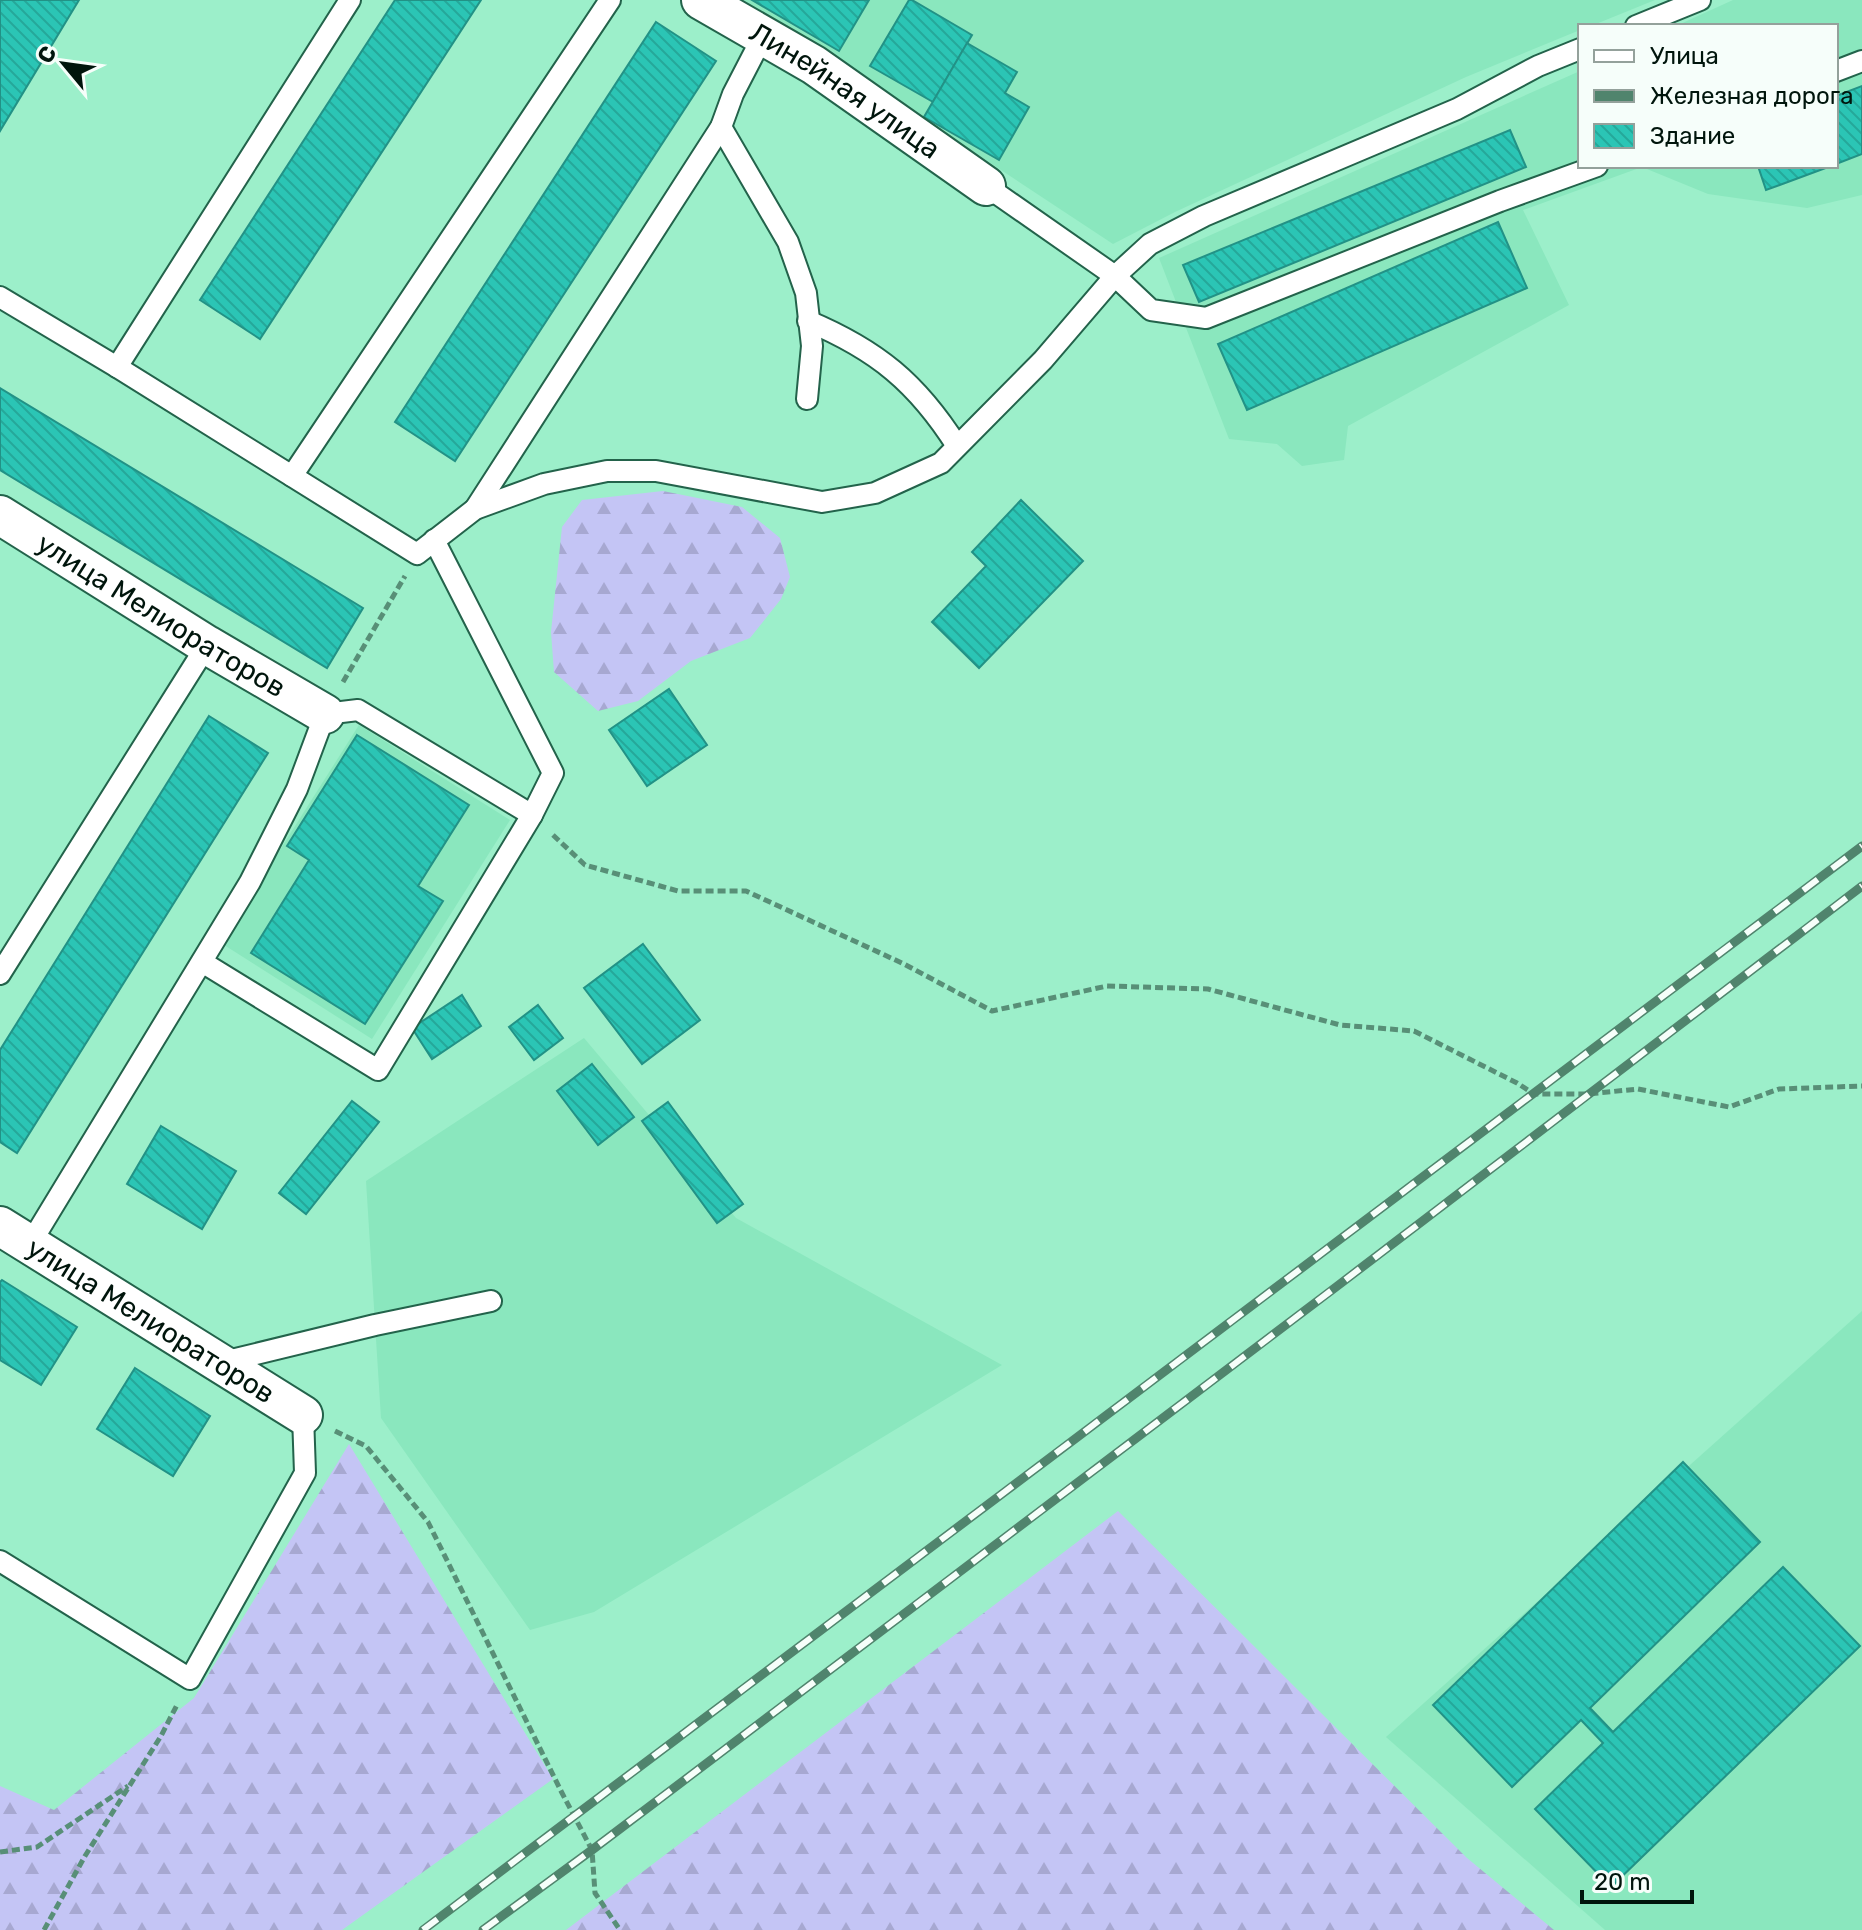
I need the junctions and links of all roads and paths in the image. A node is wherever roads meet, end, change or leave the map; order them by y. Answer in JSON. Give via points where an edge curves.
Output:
{"nodes":[{"id":1,"x":350,"y":0,"type":"edge"},
{"id":2,"x":610,"y":0,"type":"edge"},
{"id":3,"x":701,"y":0,"type":"edge"},
{"id":4,"x":1700,"y":0,"type":"edge"},
{"id":5,"x":1641,"y":24,"type":"edge"},
{"id":6,"x":763,"y":36,"type":"junction"},
{"id":7,"x":1578,"y":50,"type":"edge"},
{"id":8,"x":1862,"y":61,"type":"edge"},
{"id":9,"x":1838,"y":70,"type":"edge"},
{"id":10,"x":721,"y":127,"type":"junction"},
{"id":11,"x":1591,"y":168,"type":"edge"},
{"id":12,"x":986,"y":186,"type":"joint"},
{"id":13,"x":1115,"y":276,"type":"junction"},
{"id":14,"x":0,"y":297,"type":"edge"},
{"id":15,"x":808,"y":321,"type":"junction"},
{"id":16,"x":117,"y":367,"type":"junction"},
{"id":17,"x":807,"y":399,"type":"dead end"},
{"id":18,"x":957,"y":446,"type":"junction"},
{"id":19,"x":292,"y":476,"type":"junction"},
{"id":20,"x":475,"y":509,"type":"junction"},
{"id":21,"x":0,"y":515,"type":"edge"},
{"id":22,"x":434,"y":540,"type":"junction"},
{"id":23,"x":400,"y":585,"type":"dead end"},
{"id":24,"x":207,"y":645,"type":"junction"},
{"id":25,"x":325,"y":714,"type":"junction"},
{"id":26,"x":532,"y":815,"type":"junction"},
{"id":27,"x":202,"y":962,"type":"junction"},
{"id":28,"x":0,"y":974,"type":"edge"},
{"id":29,"x":1862,"y":1086,"type":"edge"},
{"id":30,"x":15,"y":1235,"type":"edge"},
{"id":31,"x":491,"y":1301,"type":"dead end"},
{"id":32,"x":219,"y":1363,"type":"junction"},
{"id":33,"x":303,"y":1415,"type":"junction"},
{"id":34,"x":0,"y":1561,"type":"edge"},
{"id":35,"x":190,"y":1679,"type":"junction"},
{"id":36,"x":132,"y":1783,"type":"junction"},
{"id":37,"x":0,"y":1852,"type":"edge"},
{"id":38,"x":44,"y":1930,"type":"edge"},
{"id":39,"x":620,"y":1930,"type":"edge"}],
"edges":[{"from":1,"to":16,"type":"lane"},
{"from":2,"to":19,"type":"lane"},
{"from":3,"to":6,"type":"street","name":"Линейная улица"},
{"from":4,"to":5,"type":"lane"},
{"from":6,"to":10,"type":"lane"},
{"from":6,"to":12,"type":"street","name":"Линейная улица","via":[[814,65]]},
{"from":7,"to":13,"type":"lane","via":[[1457,109],[1204,216],[1150,244]]},
{"from":8,"to":9,"type":"lane"},
{"from":10,"to":15,"type":"lane","via":[[788,242],[806,293]]},
{"from":10,"to":20,"type":"lane"},
{"from":11,"to":13,"type":"lane","via":[[1206,318],[1151,310]]},
{"from":12,"to":13,"type":"lane"},
{"from":13,"to":18,"type":"lane","via":[[1043,360]]},
{"from":14,"to":16,"type":"lane"},
{"from":15,"to":17,"type":"lane","via":[[812,346]]},
{"from":15,"to":18,"type":"lane","via":[[867,350],[894,370],[940,418]]},
{"from":16,"to":19,"type":"lane"},
{"from":18,"to":20,"type":"lane","via":[[941,463],[875,493],[822,502],[656,471],[607,471],[544,484]]},
{"from":19,"to":22,"type":"lane","via":[[417,554]]},
{"from":20,"to":22,"type":"lane"},
{"from":21,"to":24,"type":"street","name":"улица Мелиораторов"},
{"from":22,"to":26,"type":"lane","via":[[553,773]]},
{"from":23,"to":25,"type":"path"},
{"from":24,"to":25,"type":"street","name":"улица Мелиораторов"},
{"from":24,"to":28,"type":"lane"},
{"from":25,"to":26,"type":"lane","via":[[358,710]]},
{"from":25,"to":27,"type":"lane","via":[[297,789]]},
{"from":26,"to":27,"type":"lane","via":[[378,1070]]},
{"from":26,"to":29,"type":"path","via":[[585,865],[678,891],[746,891],[992,1011],[1107,986],[1208,989],[1340,1025],[1414,1031],[1534,1094],[1638,1089],[1729,1107],[1779,1089]]},
{"from":27,"to":30,"type":"lane"},
{"from":30,"to":32,"type":"street","name":"улица Мелиораторов"},
{"from":31,"to":32,"type":"lane"},
{"from":32,"to":33,"type":"street","name":"улица Мелиораторов"},
{"from":33,"to":35,"type":"lane","via":[[305,1473]]},
{"from":33,"to":39,"type":"path","via":[[366,1446],[428,1522],[592,1850],[595,1893]]},
{"from":34,"to":35,"type":"lane"},
{"from":35,"to":36,"type":"path"},
{"from":36,"to":37,"type":"path","via":[[37,1847]]},
{"from":36,"to":38,"type":"path"}]}
